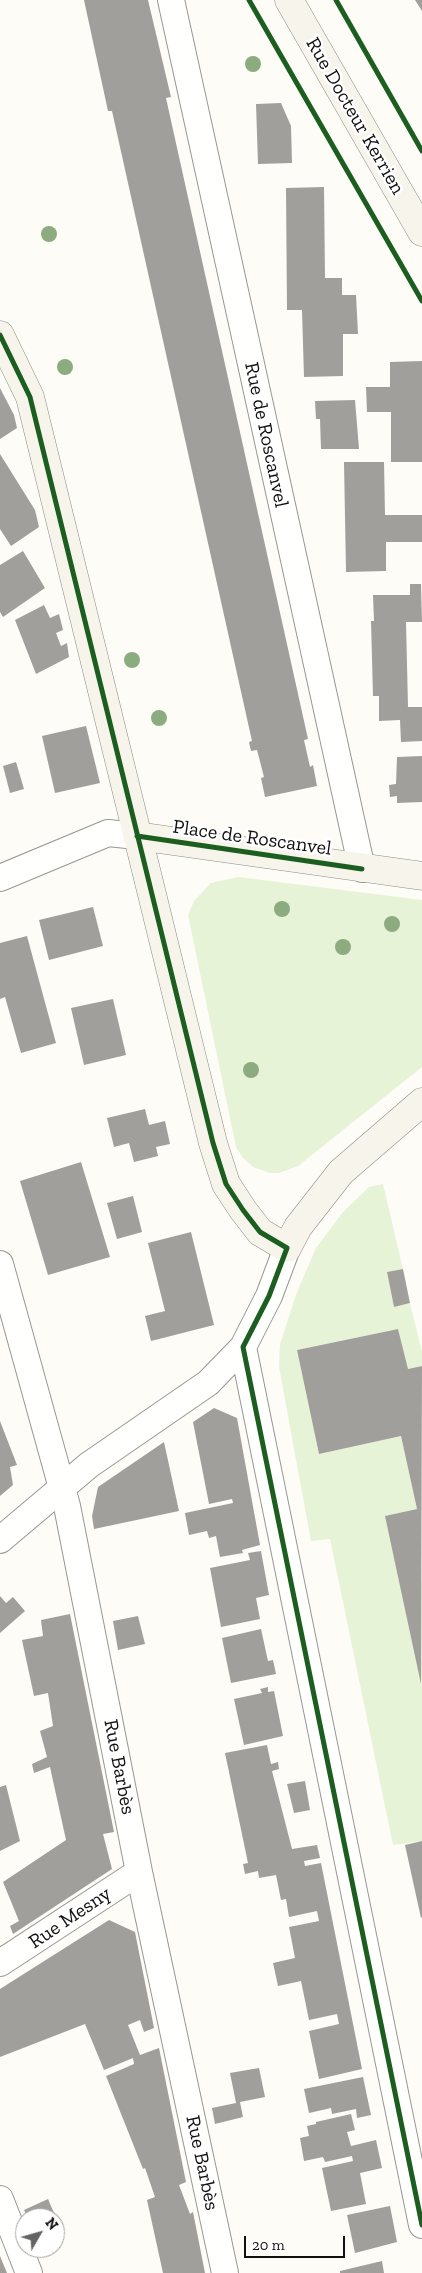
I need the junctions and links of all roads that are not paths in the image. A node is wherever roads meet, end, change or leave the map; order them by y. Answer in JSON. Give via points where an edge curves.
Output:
{"nodes":[{"id":1,"x":171,"y":0,"type":"edge"},
{"id":2,"x":289,"y":0,"type":"edge"},
{"id":3,"x":422,"y":232,"type":"edge"},
{"id":4,"x":2,"y":342,"type":"edge"},
{"id":5,"x":137,"y":836,"type":"junction"},
{"id":6,"x":362,"y":869,"type":"junction"},
{"id":7,"x":422,"y":876,"type":"edge"},
{"id":8,"x":0,"y":878,"type":"edge"},
{"id":9,"x":422,"y":1102,"type":"edge"},
{"id":10,"x":287,"y":1248,"type":"junction"},
{"id":11,"x":0,"y":1264,"type":"edge"},
{"id":12,"x":243,"y":1346,"type":"junction"},
{"id":13,"x":62,"y":1487,"type":"junction"},
{"id":14,"x":0,"y":1540,"type":"edge"},
{"id":15,"x":139,"y":1872,"type":"junction"},
{"id":16,"x":0,"y":1964,"type":"edge"},
{"id":17,"x":0,"y":2200,"type":"edge"},
{"id":18,"x":422,"y":2225,"type":"edge"},
{"id":19,"x":29,"y":2273,"type":"edge"},
{"id":20,"x":225,"y":2273,"type":"edge"}],
"edges":[{"from":1,"to":6,"type":"street","name":"Rue de Roscanvel"},
{"from":2,"to":3,"type":"street","name":"Rue Docteur Kerrien"},
{"from":4,"to":5,"type":"street","via":[[30,397]]},
{"from":5,"to":6,"type":"street","name":"Place de Roscanvel"},
{"from":5,"to":8,"type":"street","via":[[108,833]]},
{"from":5,"to":10,"type":"street","via":[[212,1143],[226,1184],[260,1232]]},
{"from":6,"to":7,"type":"street","name":"Place de Roscanvel"},
{"from":9,"to":10,"type":"street","via":[[341,1172],[298,1227]]},
{"from":10,"to":12,"type":"street","via":[[269,1296]]},
{"from":11,"to":13,"type":"street","name":"Rue Barbès"},
{"from":12,"to":13,"type":"street","via":[[208,1383]]},
{"from":12,"to":18,"type":"street"},
{"from":13,"to":14,"type":"street"},
{"from":13,"to":15,"type":"street","name":"Rue Barbès"},
{"from":15,"to":16,"type":"street","name":"Rue Mesny"},
{"from":15,"to":20,"type":"street","name":"Rue Barbès"},
{"from":17,"to":19,"type":"street"}]}
